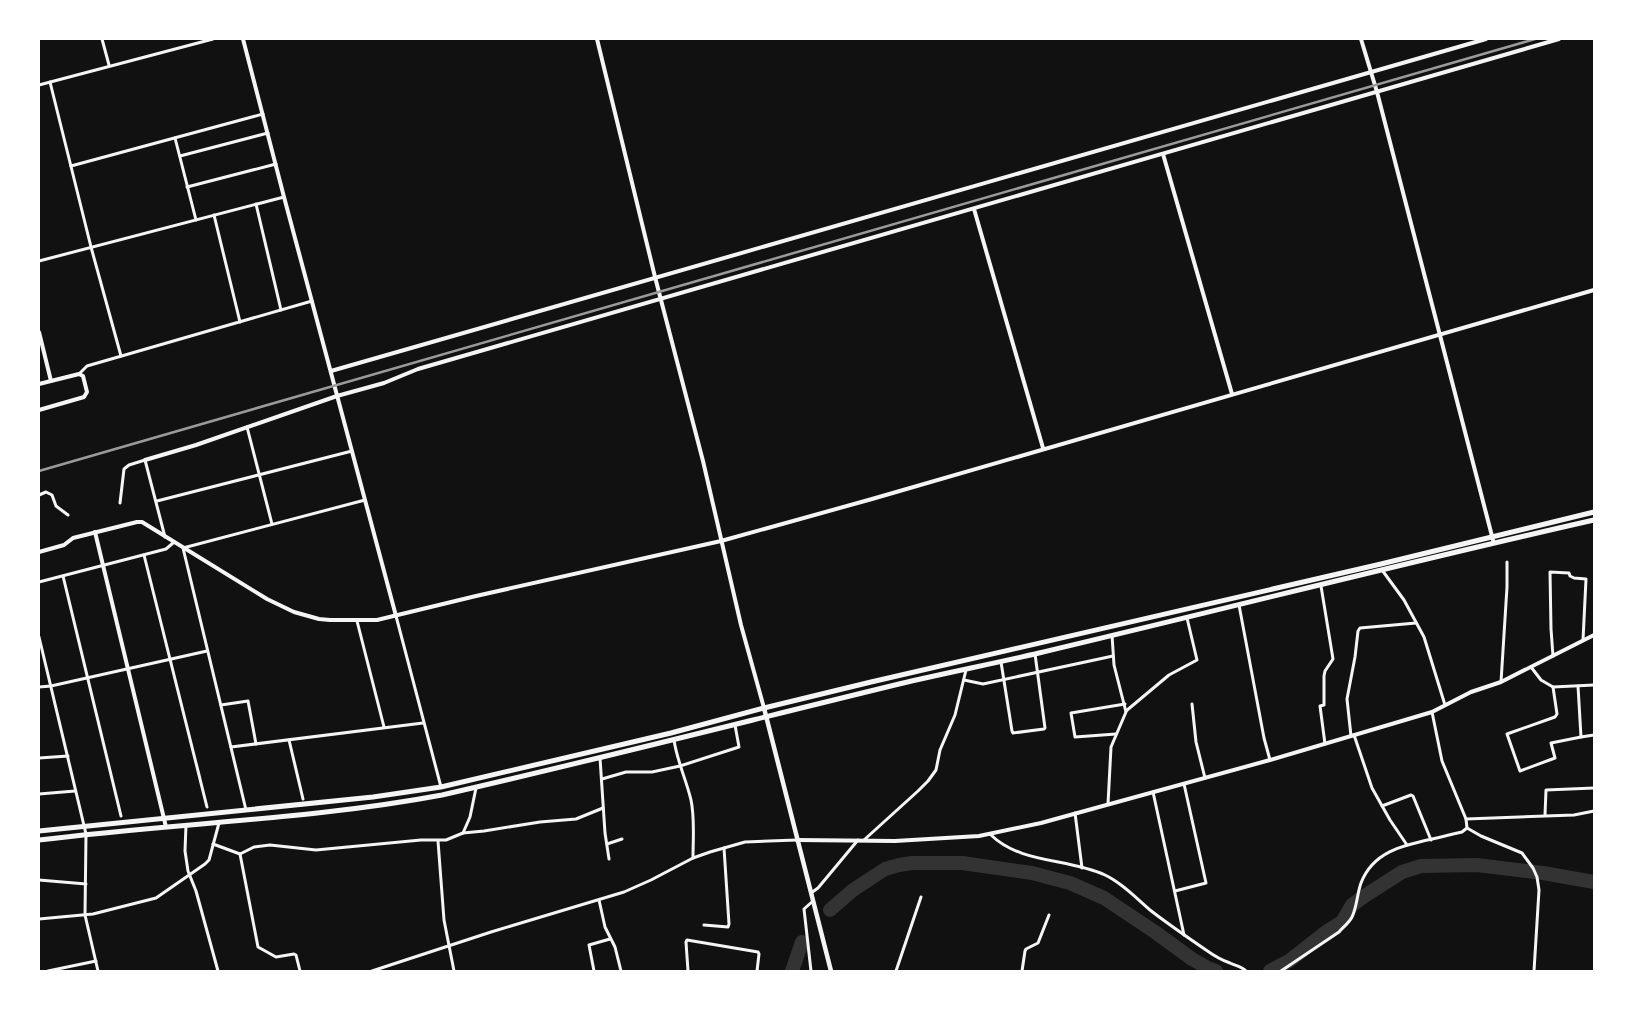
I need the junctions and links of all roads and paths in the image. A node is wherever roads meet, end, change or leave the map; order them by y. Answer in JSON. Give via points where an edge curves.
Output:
{"nodes":[{"id":1,"x":102,"y":39,"type":"edge"},
{"id":2,"x":213,"y":39,"type":"edge"},
{"id":3,"x":243,"y":39,"type":"edge"},
{"id":4,"x":597,"y":39,"type":"edge"},
{"id":5,"x":1361,"y":39,"type":"edge"},
{"id":6,"x":1486,"y":39,"type":"edge"},
{"id":7,"x":1559,"y":39,"type":"edge"},
{"id":8,"x":109,"y":65,"type":"junction"},
{"id":9,"x":1371,"y":72,"type":"junction"},
{"id":10,"x":50,"y":82,"type":"junction"},
{"id":11,"x":39,"y":85,"type":"edge"},
{"id":12,"x":1377,"y":92,"type":"junction"},
{"id":13,"x":263,"y":114,"type":"junction"},
{"id":14,"x":268,"y":133,"type":"junction"},
{"id":15,"x":175,"y":138,"type":"junction"},
{"id":16,"x":1163,"y":154,"type":"junction"},
{"id":17,"x":180,"y":156,"type":"junction"},
{"id":18,"x":276,"y":164,"type":"junction"},
{"id":19,"x":71,"y":166,"type":"junction"},
{"id":20,"x":187,"y":187,"type":"junction"},
{"id":21,"x":284,"y":197,"type":"junction"},
{"id":22,"x":256,"y":204,"type":"junction"},
{"id":23,"x":974,"y":209,"type":"junction"},
{"id":24,"x":214,"y":215,"type":"junction"},
{"id":25,"x":196,"y":220,"type":"junction"},
{"id":26,"x":91,"y":247,"type":"junction"},
{"id":27,"x":39,"y":261,"type":"edge"},
{"id":28,"x":655,"y":277,"type":"junction"},
{"id":29,"x":1594,"y":290,"type":"edge"},
{"id":30,"x":661,"y":299,"type":"junction"},
{"id":31,"x":312,"y":301,"type":"junction"},
{"id":32,"x":281,"y":310,"type":"junction"},
{"id":33,"x":240,"y":322,"type":"junction"},
{"id":34,"x":39,"y":332,"type":"edge"},
{"id":35,"x":1439,"y":334,"type":"junction"},
{"id":36,"x":120,"y":356,"type":"junction"},
{"id":37,"x":330,"y":371,"type":"junction"},
{"id":38,"x":79,"y":374,"type":"junction"},
{"id":39,"x":51,"y":381,"type":"junction"},
{"id":40,"x":39,"y":384,"type":"edge"},
{"id":41,"x":1232,"y":394,"type":"junction"},
{"id":42,"x":337,"y":396,"type":"junction"},
{"id":43,"x":39,"y":410,"type":"edge"},
{"id":44,"x":246,"y":428,"type":"junction"},
{"id":45,"x":1043,"y":448,"type":"junction"},
{"id":46,"x":352,"y":451,"type":"junction"},
{"id":47,"x":145,"y":460,"type":"junction"},
{"id":48,"x":259,"y":474,"type":"junction"},
{"id":49,"x":39,"y":495,"type":"edge"},
{"id":50,"x":365,"y":500,"type":"junction"},
{"id":51,"x":157,"y":501,"type":"junction"},
{"id":52,"x":120,"y":503,"type":"dead end"},
{"id":53,"x":1594,"y":512,"type":"edge"},
{"id":54,"x":68,"y":515,"type":"dead end"},
{"id":55,"x":1594,"y":520,"type":"edge"},
{"id":56,"x":272,"y":524,"type":"junction"},
{"id":57,"x":95,"y":532,"type":"junction"},
{"id":58,"x":1492,"y":536,"type":"junction"},
{"id":59,"x":165,"y":537,"type":"junction"},
{"id":60,"x":721,"y":541,"type":"junction"},
{"id":61,"x":174,"y":543,"type":"junction"},
{"id":62,"x":1494,"y":543,"type":"junction"},
{"id":63,"x":183,"y":548,"type":"junction"},
{"id":64,"x":39,"y":552,"type":"edge"},
{"id":65,"x":144,"y":555,"type":"junction"},
{"id":66,"x":1507,"y":562,"type":"dead end"},
{"id":67,"x":103,"y":566,"type":"junction"},
{"id":68,"x":1382,"y":570,"type":"junction"},
{"id":69,"x":63,"y":576,"type":"junction"},
{"id":70,"x":39,"y":582,"type":"edge"},
{"id":71,"x":1321,"y":586,"type":"junction"},
{"id":72,"x":1239,"y":605,"type":"junction"},
{"id":73,"x":396,"y":616,"type":"junction"},
{"id":74,"x":1186,"y":618,"type":"junction"},
{"id":75,"x":357,"y":621,"type":"junction"},
{"id":76,"x":1416,"y":623,"type":"junction"},
{"id":77,"x":1112,"y":635,"type":"junction"},
{"id":78,"x":1594,"y":635,"type":"edge"},
{"id":79,"x":39,"y":637,"type":"edge"},
{"id":80,"x":1583,"y":640,"type":"junction"},
{"id":81,"x":207,"y":651,"type":"junction"},
{"id":82,"x":1035,"y":654,"type":"junction"},
{"id":83,"x":1113,"y":656,"type":"junction"},
{"id":84,"x":1553,"y":656,"type":"junction"},
{"id":85,"x":170,"y":659,"type":"junction"},
{"id":86,"x":1001,"y":662,"type":"junction"},
{"id":87,"x":1531,"y":666,"type":"junction"},
{"id":88,"x":128,"y":668,"type":"junction"},
{"id":89,"x":966,"y":670,"type":"junction"},
{"id":90,"x":1039,"y":672,"type":"junction"},
{"id":91,"x":88,"y":678,"type":"junction"},
{"id":92,"x":964,"y":680,"type":"junction"},
{"id":93,"x":1004,"y":680,"type":"junction"},
{"id":94,"x":1501,"y":682,"type":"junction"},
{"id":95,"x":1594,"y":685,"type":"edge"},
{"id":96,"x":51,"y":686,"type":"junction"},
{"id":97,"x":1578,"y":686,"type":"junction"},
{"id":98,"x":1553,"y":687,"type":"junction"},
{"id":99,"x":39,"y":688,"type":"edge"},
{"id":100,"x":1125,"y":704,"type":"junction"},
{"id":101,"x":1192,"y":704,"type":"dead end"},
{"id":102,"x":221,"y":705,"type":"junction"},
{"id":103,"x":1444,"y":706,"type":"junction"},
{"id":104,"x":764,"y":708,"type":"junction"},
{"id":105,"x":1126,"y":712,"type":"junction"},
{"id":106,"x":1432,"y":712,"type":"junction"},
{"id":107,"x":766,"y":718,"type":"junction"},
{"id":108,"x":424,"y":723,"type":"junction"},
{"id":109,"x":735,"y":725,"type":"junction"},
{"id":110,"x":384,"y":727,"type":"junction"},
{"id":111,"x":1116,"y":734,"type":"junction"},
{"id":112,"x":1594,"y":734,"type":"edge"},
{"id":113,"x":1353,"y":735,"type":"junction"},
{"id":114,"x":1581,"y":737,"type":"junction"},
{"id":115,"x":289,"y":740,"type":"junction"},
{"id":116,"x":674,"y":740,"type":"junction"},
{"id":117,"x":256,"y":744,"type":"junction"},
{"id":118,"x":1325,"y":744,"type":"junction"},
{"id":119,"x":231,"y":747,"type":"junction"},
{"id":120,"x":68,"y":756,"type":"junction"},
{"id":121,"x":39,"y":758,"type":"edge"},
{"id":122,"x":600,"y":758,"type":"junction"},
{"id":123,"x":1270,"y":760,"type":"junction"},
{"id":124,"x":680,"y":766,"type":"junction"},
{"id":125,"x":1205,"y":778,"type":"junction"},
{"id":126,"x":602,"y":779,"type":"junction"},
{"id":127,"x":1184,"y":784,"type":"junction"},
{"id":128,"x":441,"y":786,"type":"junction"},
{"id":129,"x":476,"y":787,"type":"junction"},
{"id":130,"x":1594,"y":788,"type":"edge"},
{"id":131,"x":76,"y":791,"type":"junction"},
{"id":132,"x":1152,"y":792,"type":"junction"},
{"id":133,"x":39,"y":794,"type":"edge"},
{"id":134,"x":303,"y":799,"type":"dead end"},
{"id":135,"x":1108,"y":804,"type":"junction"},
{"id":136,"x":1382,"y":806,"type":"junction"},
{"id":137,"x":207,"y":807,"type":"dead end"},
{"id":138,"x":603,"y":808,"type":"junction"},
{"id":139,"x":246,"y":811,"type":"junction"},
{"id":140,"x":1594,"y":811,"type":"edge"},
{"id":141,"x":1075,"y":813,"type":"junction"},
{"id":142,"x":1545,"y":815,"type":"junction"},
{"id":143,"x":121,"y":816,"type":"dead end"},
{"id":144,"x":165,"y":819,"type":"junction"},
{"id":145,"x":1466,"y":819,"type":"junction"},
{"id":146,"x":220,"y":822,"type":"junction"},
{"id":147,"x":186,"y":825,"type":"junction"},
{"id":148,"x":84,"y":827,"type":"junction"},
{"id":149,"x":166,"y":827,"type":"junction"},
{"id":150,"x":1467,"y":828,"type":"junction"},
{"id":151,"x":39,"y":832,"type":"edge"},
{"id":152,"x":463,"y":833,"type":"junction"},
{"id":153,"x":86,"y":834,"type":"junction"},
{"id":154,"x":990,"y":834,"type":"junction"},
{"id":155,"x":622,"y":839,"type":"dead end"},
{"id":156,"x":39,"y":840,"type":"edge"},
{"id":157,"x":797,"y":840,"type":"junction"},
{"id":158,"x":858,"y":840,"type":"junction"},
{"id":159,"x":863,"y":840,"type":"junction"},
{"id":160,"x":1431,"y":840,"type":"junction"},
{"id":161,"x":438,"y":841,"type":"junction"},
{"id":162,"x":213,"y":844,"type":"junction"},
{"id":163,"x":606,"y":844,"type":"junction"},
{"id":164,"x":1407,"y":845,"type":"junction"},
{"id":165,"x":724,"y":848,"type":"junction"},
{"id":166,"x":240,"y":854,"type":"junction"},
{"id":167,"x":693,"y":858,"type":"junction"},
{"id":168,"x":609,"y":859,"type":"dead end"},
{"id":169,"x":1082,"y":868,"type":"junction"},
{"id":170,"x":189,"y":875,"type":"junction"},
{"id":171,"x":39,"y":880,"type":"edge"},
{"id":172,"x":86,"y":884,"type":"junction"},
{"id":173,"x":1175,"y":891,"type":"junction"},
{"id":174,"x":811,"y":894,"type":"junction"},
{"id":175,"x":921,"y":897,"type":"dead end"},
{"id":176,"x":599,"y":900,"type":"junction"},
{"id":177,"x":813,"y":901,"type":"junction"},
{"id":178,"x":85,"y":915,"type":"junction"},
{"id":179,"x":1049,"y":915,"type":"dead end"},
{"id":180,"x":39,"y":919,"type":"edge"},
{"id":181,"x":704,"y":925,"type":"dead end"},
{"id":182,"x":1184,"y":935,"type":"junction"},
{"id":183,"x":610,"y":939,"type":"junction"},
{"id":184,"x":448,"y":945,"type":"junction"},
{"id":185,"x":96,"y":961,"type":"junction"},
{"id":186,"x":384,"y":969,"type":"edge"},
{"id":187,"x":48,"y":971,"type":"edge"},
{"id":188,"x":98,"y":971,"type":"edge"},
{"id":189,"x":218,"y":971,"type":"edge"},
{"id":190,"x":300,"y":971,"type":"edge"},
{"id":191,"x":372,"y":971,"type":"edge"},
{"id":192,"x":454,"y":971,"type":"edge"},
{"id":193,"x":594,"y":971,"type":"edge"},
{"id":194,"x":621,"y":971,"type":"edge"},
{"id":195,"x":688,"y":971,"type":"edge"},
{"id":196,"x":757,"y":971,"type":"edge"},
{"id":197,"x":811,"y":971,"type":"edge"},
{"id":198,"x":831,"y":971,"type":"edge"},
{"id":199,"x":896,"y":971,"type":"edge"},
{"id":200,"x":1022,"y":971,"type":"edge"},
{"id":201,"x":1246,"y":971,"type":"edge"},
{"id":202,"x":1281,"y":971,"type":"edge"},
{"id":203,"x":1534,"y":971,"type":"edge"}],
"edges":[{"from":1,"to":8,"type":"street"},
{"from":2,"to":8,"type":"street"},
{"from":3,"to":13,"type":"street"},
{"from":4,"to":28,"type":"street"},
{"from":5,"to":9,"type":"street"},
{"from":6,"to":9,"type":"street"},
{"from":7,"to":12,"type":"street"},
{"from":8,"to":10,"type":"street"},
{"from":9,"to":12,"type":"street"},
{"from":9,"to":28,"type":"street"},
{"from":10,"to":11,"type":"street"},
{"from":10,"to":19,"type":"street"},
{"from":12,"to":16,"type":"street"},
{"from":12,"to":35,"type":"street"},
{"from":13,"to":14,"type":"street"},
{"from":13,"to":15,"type":"street"},
{"from":14,"to":17,"type":"street"},
{"from":14,"to":18,"type":"street"},
{"from":15,"to":17,"type":"street"},
{"from":15,"to":19,"type":"street"},
{"from":16,"to":23,"type":"street"},
{"from":16,"to":41,"type":"street"},
{"from":17,"to":20,"type":"street"},
{"from":18,"to":20,"type":"street"},
{"from":18,"to":21,"type":"street"},
{"from":19,"to":26,"type":"street"},
{"from":20,"to":25,"type":"street"},
{"from":21,"to":22,"type":"street"},
{"from":21,"to":31,"type":"street"},
{"from":22,"to":24,"type":"street"},
{"from":22,"to":32,"type":"street"},
{"from":23,"to":30,"type":"street"},
{"from":23,"to":45,"type":"street"},
{"from":24,"to":25,"type":"street"},
{"from":24,"to":33,"type":"street"},
{"from":25,"to":26,"type":"street"},
{"from":26,"to":27,"type":"street"},
{"from":26,"to":36,"type":"street"},
{"from":28,"to":30,"type":"street"},
{"from":28,"to":37,"type":"street"},
{"from":29,"to":35,"type":"street"},
{"from":30,"to":42,"type":"street","via":[[418,369],[384,383]]},
{"from":30,"to":60,"type":"street"},
{"from":31,"to":32,"type":"street"},
{"from":31,"to":37,"type":"street"},
{"from":32,"to":33,"type":"street"},
{"from":33,"to":36,"type":"street"},
{"from":34,"to":39,"type":"street"},
{"from":35,"to":41,"type":"street"},
{"from":35,"to":58,"type":"street"},
{"from":36,"to":38,"type":"street","via":[[87,366]]},
{"from":37,"to":42,"type":"street"},
{"from":38,"to":39,"type":"street"},
{"from":38,"to":43,"type":"street","via":[[83,376],[86,396]]},
{"from":39,"to":40,"type":"street"},
{"from":41,"to":45,"type":"street"},
{"from":42,"to":44,"type":"street"},
{"from":42,"to":46,"type":"street"},
{"from":44,"to":47,"type":"street"},
{"from":44,"to":48,"type":"street"},
{"from":45,"to":60,"type":"street"},
{"from":46,"to":48,"type":"street"},
{"from":46,"to":50,"type":"street"},
{"from":47,"to":51,"type":"street"},
{"from":47,"to":52,"type":"street","via":[[124,469]]},
{"from":48,"to":51,"type":"street"},
{"from":48,"to":56,"type":"street"},
{"from":49,"to":54,"type":"street","via":[[46,492],[52,495],[56,506]]},
{"from":50,"to":56,"type":"street"},
{"from":50,"to":73,"type":"street"},
{"from":51,"to":59,"type":"street"},
{"from":53,"to":58,"type":"highway"},
{"from":55,"to":62,"type":"highway"},
{"from":56,"to":63,"type":"street"},
{"from":57,"to":59,"type":"street","via":[[142,522]]},
{"from":57,"to":64,"type":"street"},
{"from":57,"to":67,"type":"street"},
{"from":58,"to":62,"type":"street"},
{"from":58,"to":104,"type":"highway"},
{"from":59,"to":61,"type":"street"},
{"from":60,"to":73,"type":"street"},
{"from":60,"to":104,"type":"street"},
{"from":61,"to":63,"type":"street"},
{"from":61,"to":65,"type":"street","via":[[166,549]]},
{"from":62,"to":68,"type":"highway"},
{"from":63,"to":75,"type":"street","via":[[294,612],[319,619]]},
{"from":63,"to":81,"type":"street"},
{"from":65,"to":67,"type":"street"},
{"from":65,"to":85,"type":"street"},
{"from":66,"to":94,"type":"street"},
{"from":67,"to":69,"type":"street"},
{"from":67,"to":88,"type":"street"},
{"from":68,"to":71,"type":"highway"},
{"from":68,"to":76,"type":"street"},
{"from":69,"to":70,"type":"street"},
{"from":69,"to":91,"type":"street"},
{"from":71,"to":72,"type":"highway"},
{"from":71,"to":118,"type":"street","via":[[1333,658],[1325,672],[1324,706],[1320,706]]},
{"from":72,"to":74,"type":"highway"},
{"from":72,"to":123,"type":"street"},
{"from":73,"to":75,"type":"street"},
{"from":73,"to":108,"type":"street"},
{"from":74,"to":77,"type":"highway"},
{"from":74,"to":105,"type":"street","via":[[1198,660],[1169,675]]},
{"from":75,"to":110,"type":"street"},
{"from":76,"to":103,"type":"street","via":[[1427,645]]},
{"from":76,"to":113,"type":"street","via":[[1358,630],[1347,699]]},
{"from":77,"to":82,"type":"highway"},
{"from":77,"to":83,"type":"street"},
{"from":78,"to":80,"type":"street"},
{"from":79,"to":96,"type":"street"},
{"from":80,"to":84,"type":"street"},
{"from":80,"to":84,"type":"street","via":[[1586,579],[1574,578],[1570,573],[1550,572]]},
{"from":81,"to":85,"type":"street"},
{"from":81,"to":102,"type":"street"},
{"from":82,"to":86,"type":"highway"},
{"from":82,"to":90,"type":"street"},
{"from":83,"to":90,"type":"street"},
{"from":83,"to":100,"type":"street"},
{"from":84,"to":87,"type":"street"},
{"from":85,"to":88,"type":"street"},
{"from":85,"to":137,"type":"street"},
{"from":86,"to":89,"type":"highway"},
{"from":86,"to":93,"type":"street"},
{"from":87,"to":94,"type":"street"},
{"from":87,"to":98,"type":"street","via":[[1541,680]]},
{"from":88,"to":91,"type":"street"},
{"from":88,"to":144,"type":"street"},
{"from":89,"to":92,"type":"street"},
{"from":89,"to":107,"type":"highway"},
{"from":90,"to":93,"type":"street"},
{"from":90,"to":93,"type":"street","via":[[1044,729],[1013,733]]},
{"from":91,"to":96,"type":"street"},
{"from":91,"to":143,"type":"street"},
{"from":92,"to":93,"type":"street","via":[[983,684]]},
{"from":92,"to":159,"type":"street","via":[[936,770],[918,791]]},
{"from":94,"to":103,"type":"street"},
{"from":95,"to":97,"type":"street"},
{"from":96,"to":99,"type":"street"},
{"from":96,"to":120,"type":"street"},
{"from":97,"to":98,"type":"street"},
{"from":97,"to":114,"type":"street"},
{"from":98,"to":114,"type":"street","via":[[1557,714],[1508,734],[1520,771],[1555,758],[1552,743]]},
{"from":100,"to":105,"type":"street"},
{"from":100,"to":111,"type":"street","via":[[1071,713],[1074,737]]},
{"from":101,"to":125,"type":"street","via":[[1196,742]]},
{"from":102,"to":117,"type":"street","via":[[248,701]]},
{"from":102,"to":119,"type":"street"},
{"from":103,"to":106,"type":"street"},
{"from":104,"to":107,"type":"main road"},
{"from":104,"to":128,"type":"highway"},
{"from":105,"to":111,"type":"street"},
{"from":106,"to":113,"type":"street"},
{"from":106,"to":145,"type":"street","via":[[1442,761]]},
{"from":107,"to":109,"type":"highway"},
{"from":107,"to":157,"type":"main road"},
{"from":108,"to":110,"type":"street"},
{"from":108,"to":128,"type":"street"},
{"from":109,"to":116,"type":"highway"},
{"from":109,"to":124,"type":"street","via":[[739,747]]},
{"from":110,"to":115,"type":"street"},
{"from":111,"to":135,"type":"street"},
{"from":112,"to":114,"type":"street"},
{"from":113,"to":118,"type":"street"},
{"from":113,"to":136,"type":"street"},
{"from":115,"to":117,"type":"street"},
{"from":115,"to":134,"type":"street"},
{"from":116,"to":122,"type":"highway"},
{"from":116,"to":124,"type":"street"},
{"from":117,"to":119,"type":"street"},
{"from":118,"to":123,"type":"street"},
{"from":119,"to":139,"type":"street"},
{"from":120,"to":121,"type":"street"},
{"from":120,"to":131,"type":"street"},
{"from":122,"to":126,"type":"street"},
{"from":122,"to":129,"type":"highway"},
{"from":123,"to":125,"type":"street"},
{"from":124,"to":126,"type":"street","via":[[652,772],[626,772]]},
{"from":124,"to":167,"type":"street","via":[[692,807]]},
{"from":125,"to":127,"type":"street"},
{"from":126,"to":138,"type":"street"},
{"from":127,"to":132,"type":"street"},
{"from":127,"to":173,"type":"street","via":[[1206,883]]},
{"from":128,"to":139,"type":"highway"},
{"from":129,"to":146,"type":"highway","via":[[391,803]]},
{"from":129,"to":152,"type":"street"},
{"from":130,"to":142,"type":"street","via":[[1546,790]]},
{"from":131,"to":133,"type":"street"},
{"from":131,"to":148,"type":"street"},
{"from":132,"to":135,"type":"street"},
{"from":132,"to":173,"type":"street"},
{"from":135,"to":141,"type":"street"},
{"from":136,"to":160,"type":"street","via":[[1413,796]]},
{"from":136,"to":164,"type":"street"},
{"from":138,"to":152,"type":"street","via":[[576,819]]},
{"from":138,"to":163,"type":"street"},
{"from":139,"to":144,"type":"highway"},
{"from":140,"to":142,"type":"street"},
{"from":141,"to":154,"type":"street"},
{"from":141,"to":169,"type":"street"},
{"from":142,"to":145,"type":"street"},
{"from":144,"to":148,"type":"highway"},
{"from":144,"to":149,"type":"street"},
{"from":145,"to":150,"type":"street"},
{"from":146,"to":147,"type":"highway"},
{"from":146,"to":162,"type":"street"},
{"from":147,"to":149,"type":"highway"},
{"from":147,"to":170,"type":"street","via":[[185,851]]},
{"from":148,"to":151,"type":"highway"},
{"from":148,"to":153,"type":"street"},
{"from":149,"to":153,"type":"highway"},
{"from":150,"to":160,"type":"street"},
{"from":150,"to":203,"type":"street","via":[[1522,853],[1533,868],[1539,890]]},
{"from":152,"to":161,"type":"street"},
{"from":153,"to":156,"type":"highway"},
{"from":153,"to":172,"type":"street"},
{"from":154,"to":159,"type":"street","via":[[927,840]]},
{"from":154,"to":169,"type":"street","via":[[1018,852]]},
{"from":155,"to":163,"type":"street"},
{"from":157,"to":158,"type":"street"},
{"from":157,"to":165,"type":"street","via":[[745,842]]},
{"from":157,"to":174,"type":"main road"},
{"from":158,"to":159,"type":"street"},
{"from":158,"to":174,"type":"street"},
{"from":160,"to":164,"type":"street"},
{"from":161,"to":166,"type":"street","via":[[316,850],[270,845],[254,847]]},
{"from":161,"to":184,"type":"street"},
{"from":162,"to":166,"type":"street"},
{"from":162,"to":170,"type":"street","via":[[209,860]]},
{"from":163,"to":168,"type":"street"},
{"from":164,"to":202,"type":"street","via":[[1377,859],[1364,876],[1352,917],[1339,932]]},
{"from":165,"to":167,"type":"street"},
{"from":165,"to":181,"type":"street","via":[[730,924],[728,927]]},
{"from":166,"to":190,"type":"street","via":[[258,947],[276,957],[296,955]]},
{"from":167,"to":176,"type":"street","via":[[651,880]]},
{"from":169,"to":182,"type":"street","via":[[1115,881]]},
{"from":170,"to":178,"type":"street","via":[[156,898]]},
{"from":170,"to":189,"type":"street"},
{"from":171,"to":172,"type":"street"},
{"from":172,"to":178,"type":"street"},
{"from":173,"to":182,"type":"street"},
{"from":174,"to":177,"type":"main road"},
{"from":175,"to":199,"type":"street"},
{"from":176,"to":183,"type":"street"},
{"from":176,"to":184,"type":"street"},
{"from":177,"to":197,"type":"street","via":[[804,909]]},
{"from":177,"to":198,"type":"main road"},
{"from":178,"to":180,"type":"street"},
{"from":178,"to":185,"type":"street"},
{"from":179,"to":200,"type":"street","via":[[1038,943],[1024,951]]},
{"from":182,"to":201,"type":"street","via":[[1220,959]]},
{"from":183,"to":193,"type":"street","via":[[589,945]]},
{"from":183,"to":194,"type":"street"},
{"from":184,"to":186,"type":"street"},
{"from":184,"to":192,"type":"street"},
{"from":185,"to":187,"type":"street"},
{"from":185,"to":188,"type":"street"},
{"from":186,"to":191,"type":"street"},
{"from":195,"to":196,"type":"street","via":[[687,940],[758,952]]}]}
